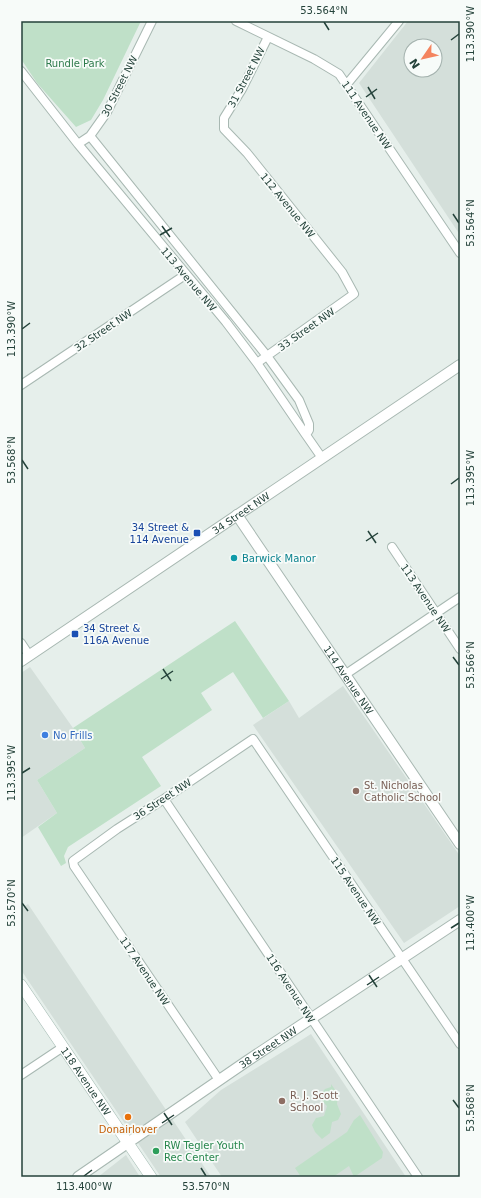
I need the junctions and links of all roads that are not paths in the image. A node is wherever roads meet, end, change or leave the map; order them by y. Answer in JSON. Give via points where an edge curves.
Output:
{"nodes":[{"id":1,"x":152,"y":21,"type":"edge"},
{"id":2,"x":236,"y":21,"type":"edge"},
{"id":3,"x":399,"y":21,"type":"edge"},
{"id":4,"x":268,"y":36,"type":"junction"},
{"id":5,"x":21,"y":71,"type":"edge"},
{"id":6,"x":347,"y":84,"type":"junction"},
{"id":7,"x":224,"y":118,"type":"joint"},
{"id":8,"x":90,"y":136,"type":"junction"},
{"id":9,"x":78,"y":144,"type":"junction"},
{"id":10,"x":460,"y":253,"type":"edge"},
{"id":11,"x":185,"y":275,"type":"junction"},
{"id":12,"x":354,"y":294,"type":"joint"},
{"id":13,"x":267,"y":356,"type":"junction"},
{"id":14,"x":257,"y":363,"type":"junction"},
{"id":15,"x":460,"y":366,"type":"edge"},
{"id":16,"x":21,"y":385,"type":"edge"},
{"id":17,"x":306,"y":435,"type":"junction"},
{"id":18,"x":322,"y":458,"type":"junction"},
{"id":19,"x":237,"y":515,"type":"junction"},
{"id":20,"x":392,"y":547,"type":"dead end"},
{"id":21,"x":460,"y":597,"type":"edge"},
{"id":22,"x":436,"y":614,"type":"junction"},
{"id":23,"x":21,"y":643,"type":"edge"},
{"id":24,"x":460,"y":649,"type":"edge"},
{"id":25,"x":25,"y":658,"type":"edge"},
{"id":26,"x":346,"y":674,"type":"junction"},
{"id":27,"x":253,"y":739,"type":"joint"},
{"id":28,"x":164,"y":799,"type":"junction"},
{"id":29,"x":460,"y":844,"type":"edge"},
{"id":30,"x":72,"y":861,"type":"joint"},
{"id":31,"x":460,"y":920,"type":"edge"},
{"id":32,"x":402,"y":958,"type":"junction"},
{"id":33,"x":21,"y":985,"type":"edge"},
{"id":34,"x":311,"y":1018,"type":"junction"},
{"id":35,"x":460,"y":1044,"type":"edge"},
{"id":36,"x":63,"y":1047,"type":"junction"},
{"id":37,"x":21,"y":1075,"type":"edge"},
{"id":38,"x":219,"y":1080,"type":"junction"},
{"id":39,"x":128,"y":1143,"type":"junction"},
{"id":40,"x":78,"y":1177,"type":"edge"},
{"id":41,"x":151,"y":1177,"type":"edge"},
{"id":42,"x":418,"y":1177,"type":"edge"}],
"edges":[{"from":1,"to":8,"type":"street","name":"30 Street NW","via":[[107,112]]},
{"from":2,"to":4,"type":"street","name":"111 Avenue NW"},
{"from":3,"to":6,"type":"street"},
{"from":4,"to":6,"type":"street","name":"111 Avenue NW","via":[[329,66]]},
{"from":4,"to":7,"type":"street","name":"31 Street NW","via":[[242,89]]},
{"from":5,"to":9,"type":"street","name":"113 Avenue NW"},
{"from":6,"to":10,"type":"street","name":"111 Avenue NW"},
{"from":7,"to":12,"type":"street","name":"112 Avenue NW","via":[[224,129],[247,153],[342,272]]},
{"from":8,"to":9,"type":"street","name":"30 Street NW"},
{"from":8,"to":13,"type":"street","name":"113 Avenue NW"},
{"from":9,"to":11,"type":"street","name":"113 Avenue NW"},
{"from":11,"to":14,"type":"street","name":"113 Avenue NW"},
{"from":11,"to":16,"type":"street","name":"32 Street NW"},
{"from":12,"to":13,"type":"street","name":"33 Street NW"},
{"from":13,"to":14,"type":"street","name":"33 Street NW"},
{"from":13,"to":17,"type":"street","name":"113 Avenue NW","via":[[299,400],[309,424]]},
{"from":14,"to":17,"type":"street","name":"113 Avenue NW"},
{"from":15,"to":18,"type":"street","name":"34 Street NW"},
{"from":17,"to":18,"type":"street","name":"113 Avenue NW"},
{"from":18,"to":19,"type":"street","name":"34 Street NW"},
{"from":19,"to":25,"type":"street","name":"34 Street NW"},
{"from":19,"to":26,"type":"street","name":"114 Avenue NW"},
{"from":20,"to":22,"type":"street","name":"113 Avenue NW"},
{"from":21,"to":22,"type":"street"},
{"from":22,"to":24,"type":"street","name":"113 Avenue NW"},
{"from":22,"to":26,"type":"street"},
{"from":23,"to":25,"type":"street"},
{"from":26,"to":29,"type":"street","name":"114 Avenue NW"},
{"from":27,"to":28,"type":"street","name":"36 Street NW"},
{"from":27,"to":32,"type":"street","name":"115 Avenue NW"},
{"from":28,"to":30,"type":"street","name":"36 Street NW"},
{"from":28,"to":34,"type":"street","name":"116 Avenue NW"},
{"from":30,"to":38,"type":"street","name":"117 Avenue NW"},
{"from":31,"to":32,"type":"street","name":"38 Street NW"},
{"from":32,"to":34,"type":"street","name":"38 Street NW"},
{"from":32,"to":35,"type":"street","name":"115 Avenue NW"},
{"from":33,"to":36,"type":"main road","name":"118 Avenue NW"},
{"from":34,"to":38,"type":"street","name":"38 Street NW"},
{"from":34,"to":42,"type":"street","name":"116 Avenue NW"},
{"from":36,"to":37,"type":"street"},
{"from":36,"to":39,"type":"main road","name":"118 Avenue NW"},
{"from":38,"to":39,"type":"street","name":"38 Street NW"},
{"from":39,"to":40,"type":"street","name":"38 Street NW"},
{"from":39,"to":41,"type":"main road","name":"118 Avenue NW"}]}
